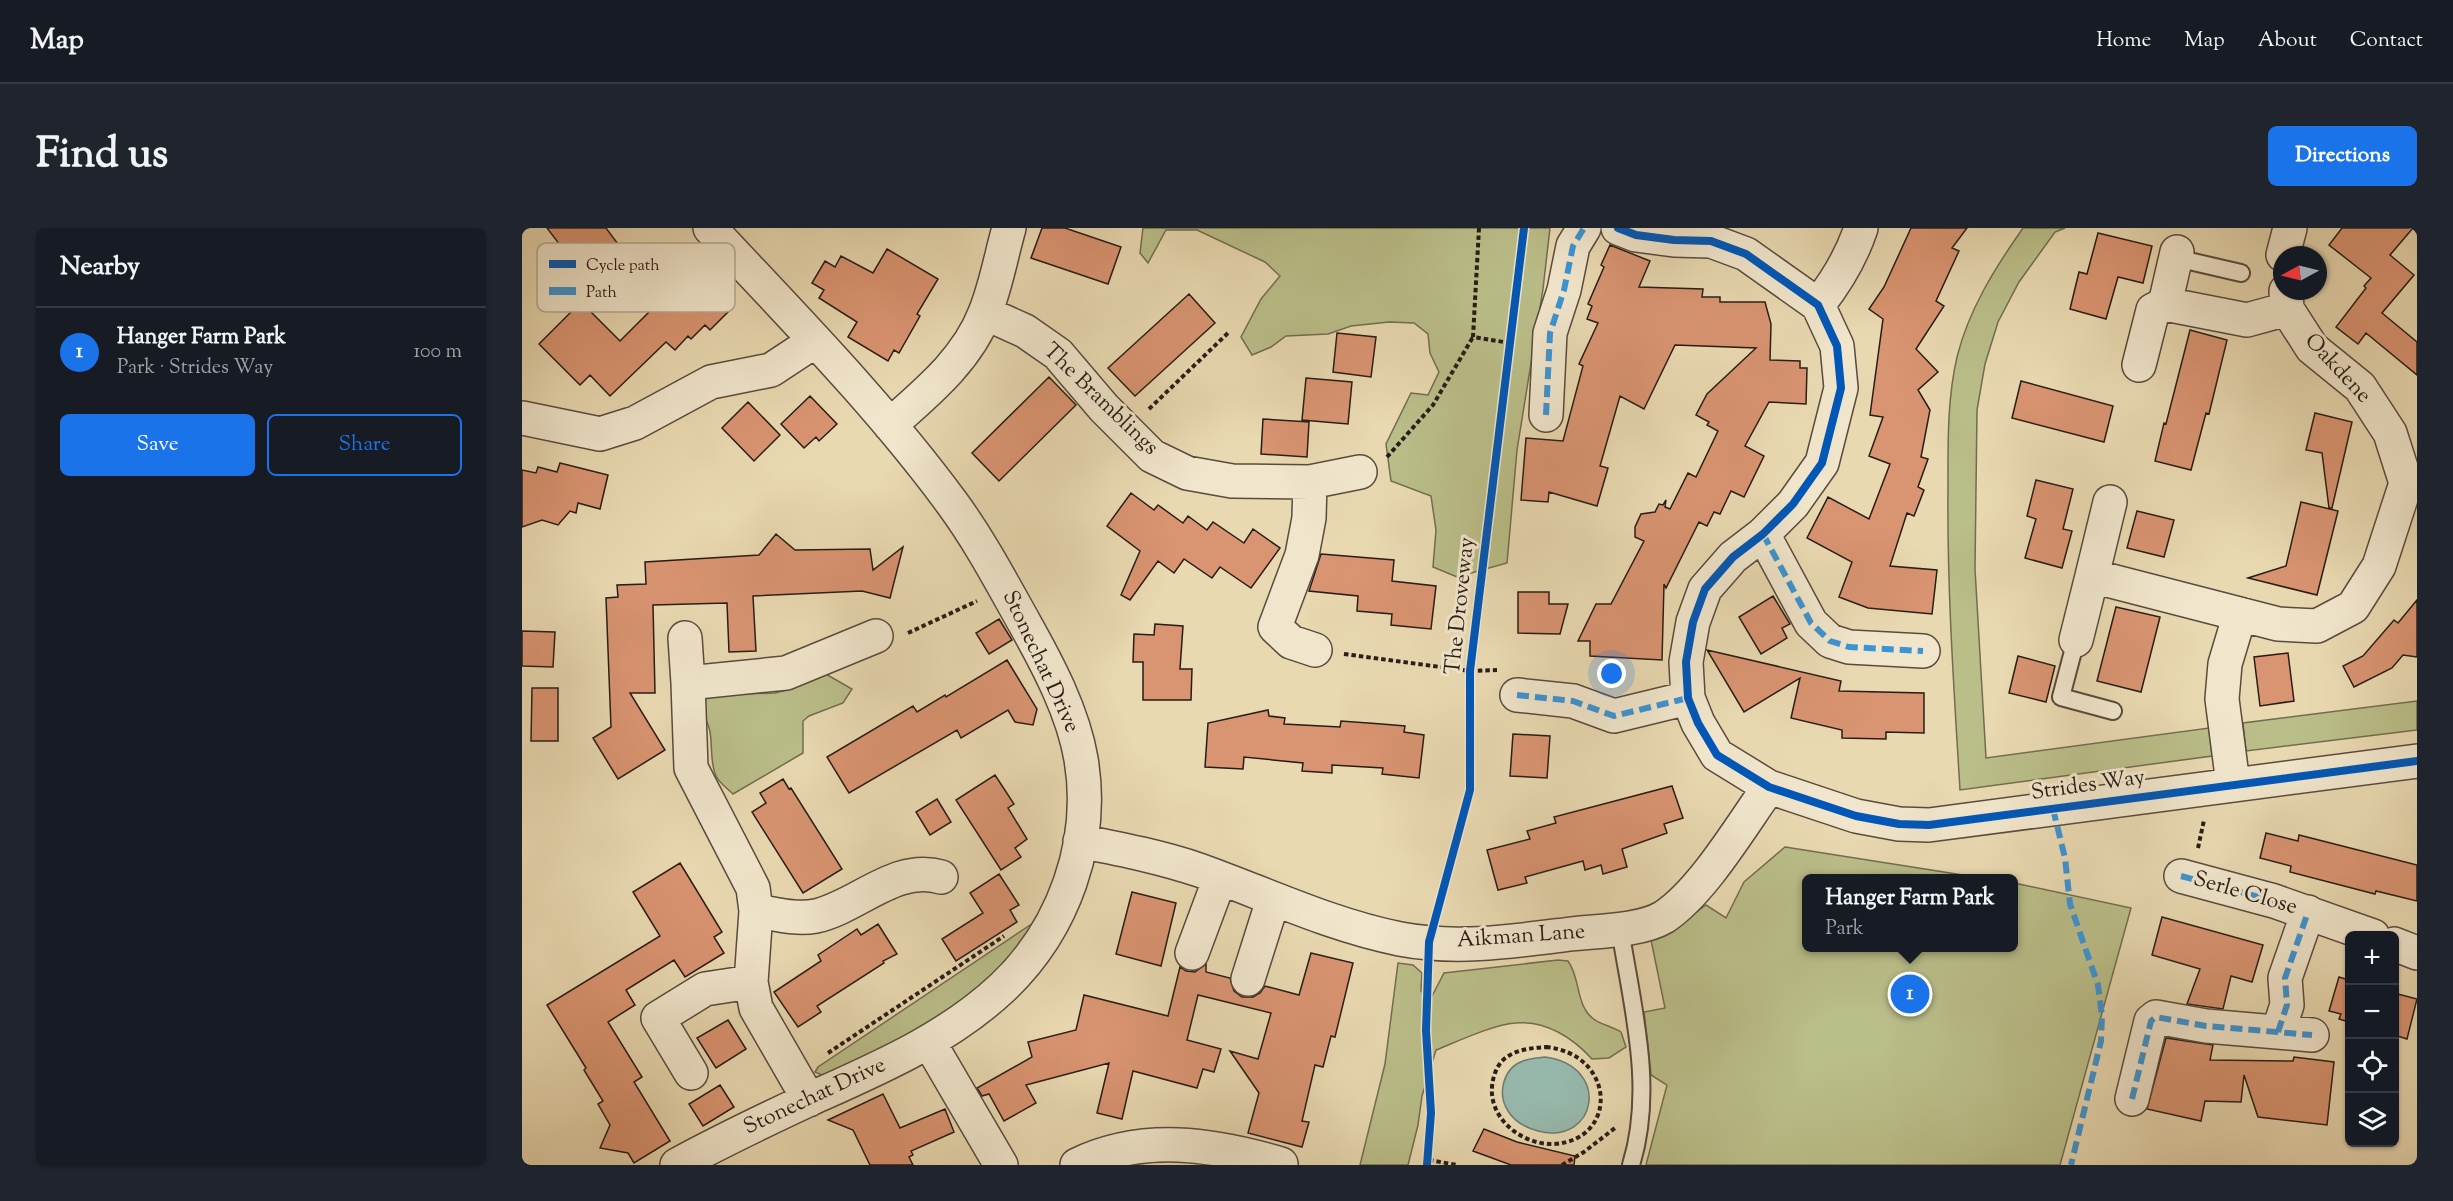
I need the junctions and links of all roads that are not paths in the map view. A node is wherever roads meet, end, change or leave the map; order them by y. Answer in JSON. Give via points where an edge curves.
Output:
{"nodes":[{"id":1,"x":710,"y":228,"type":"edge"},
{"id":2,"x":1009,"y":228,"type":"edge"},
{"id":3,"x":1584,"y":228,"type":"edge"},
{"id":4,"x":1618,"y":228,"type":"edge"},
{"id":5,"x":1861,"y":228,"type":"edge"},
{"id":6,"x":2290,"y":228,"type":"edge"},
{"id":7,"x":724,"y":243,"type":"edge"},
{"id":8,"x":2285,"y":246,"type":"edge"},
{"id":9,"x":735,"y":255,"type":"edge"},
{"id":10,"x":2177,"y":255,"type":"joint"},
{"id":11,"x":2241,"y":273,"type":"dead end"},
{"id":12,"x":2286,"y":300,"type":"edge"},
{"id":13,"x":2165,"y":304,"type":"junction"},
{"id":14,"x":1818,"y":305,"type":"junction"},
{"id":15,"x":985,"y":313,"type":"junction"},
{"id":16,"x":815,"y":340,"type":"junction"},
{"id":17,"x":2139,"y":365,"type":"dead end"},
{"id":18,"x":1546,"y":415,"type":"dead end"},
{"id":19,"x":522,"y":418,"type":"edge"},
{"id":20,"x":890,"y":426,"type":"junction"},
{"id":21,"x":1360,"y":472,"type":"road end"},
{"id":22,"x":1310,"y":482,"type":"junction"},
{"id":23,"x":2411,"y":485,"type":"edge"},
{"id":24,"x":2110,"y":502,"type":"dead end"},
{"id":25,"x":1763,"y":534,"type":"junction"},
{"id":26,"x":2092,"y":576,"type":"junction"},
{"id":27,"x":2240,"y":614,"type":"junction"},
{"id":28,"x":876,"y":636,"type":"road end"},
{"id":29,"x":686,"y":638,"type":"dead end"},
{"id":30,"x":2076,"y":640,"type":"joint"},
{"id":31,"x":1316,"y":650,"type":"road end"},
{"id":32,"x":1923,"y":651,"type":"dead end"},
{"id":33,"x":688,"y":684,"type":"junction"},
{"id":34,"x":1517,"y":695,"type":"road end"},
{"id":35,"x":1688,"y":698,"type":"junction"},
{"id":36,"x":2113,"y":711,"type":"dead end"},
{"id":37,"x":2417,"y":761,"type":"edge"},
{"id":38,"x":2222,"y":786,"type":"junction"},
{"id":39,"x":1769,"y":787,"type":"junction"},
{"id":40,"x":1080,"y":841,"type":"junction"},
{"id":41,"x":941,"y":877,"type":"dead end"},
{"id":42,"x":2187,"y":877,"type":"road end"},
{"id":43,"x":1220,"y":878,"type":"junction"},
{"id":44,"x":1273,"y":900,"type":"junction"},
{"id":45,"x":756,"y":911,"type":"junction"},
{"id":46,"x":2308,"y":912,"type":"junction"},
{"id":47,"x":1620,"y":929,"type":"junction"},
{"id":48,"x":2359,"y":931,"type":"edge"},
{"id":49,"x":2399,"y":946,"type":"edge"},
{"id":50,"x":1192,"y":953,"type":"dead end"},
{"id":51,"x":2417,"y":953,"type":"edge"},
{"id":52,"x":1248,"y":979,"type":"dead end"},
{"id":53,"x":751,"y":982,"type":"junction"},
{"id":54,"x":2278,"y":1032,"type":"junction"},
{"id":55,"x":2312,"y":1035,"type":"dead end"},
{"id":56,"x":929,"y":1042,"type":"junction"},
{"id":57,"x":691,"y":1073,"type":"dead end"},
{"id":58,"x":802,"y":1087,"type":"junction"},
{"id":59,"x":2132,"y":1099,"type":"dead end"},
{"id":60,"x":1281,"y":1164,"type":"edge"},
{"id":61,"x":677,"y":1165,"type":"edge"},
{"id":62,"x":1001,"y":1165,"type":"edge"},
{"id":63,"x":1077,"y":1165,"type":"edge"},
{"id":64,"x":1631,"y":1165,"type":"edge"}],
"edges":[{"from":1,"to":7,"type":"street","name":"Stonechat Drive"},
{"from":2,"to":15,"type":"street"},
{"from":3,"to":18,"type":"street","via":[[1573,246],[1550,333]]},
{"from":4,"to":14,"type":"street","via":[[1636,235],[1711,241],[1746,254]]},
{"from":5,"to":14,"type":"street","via":[[1852,254]]},
{"from":6,"to":8,"type":"street"},
{"from":9,"to":16,"type":"street","name":"Stonechat Drive"},
{"from":10,"to":11,"type":"lane"},
{"from":10,"to":13,"type":"street"},
{"from":12,"to":13,"type":"street","via":[[2247,320]]},
{"from":12,"to":23,"type":"street","name":"Oakdene","via":[[2312,348],[2360,387],[2390,434]]},
{"from":13,"to":17,"type":"street","via":[[2153,310]]},
{"from":14,"to":25,"type":"street","name":"Strides Way","via":[[1837,346],[1841,388],[1822,463],[1793,504]]},
{"from":15,"to":20,"type":"street","via":[[968,347],[930,390]]},
{"from":15,"to":22,"type":"street","name":"The Bramblings","via":[[1025,331],[1058,354],[1152,456],[1187,473],[1232,482]]},
{"from":16,"to":19,"type":"street","via":[[771,370],[711,382],[634,423],[600,434]]},
{"from":16,"to":20,"type":"street","name":"Stonechat Drive"},
{"from":20,"to":40,"type":"street","name":"Stonechat Drive","via":[[952,504],[1034,640],[1075,731],[1084,785]]},
{"from":21,"to":22,"type":"street","name":"The Bramblings"},
{"from":22,"to":31,"type":"street","via":[[1310,518],[1302,555],[1275,627],[1291,642]]},
{"from":23,"to":27,"type":"street","name":"Oakdene","via":[[2379,566],[2353,606],[2317,626],[2278,624]]},
{"from":24,"to":26,"type":"street"},
{"from":25,"to":32,"type":"street","via":[[1811,623],[1830,641],[1849,647]]},
{"from":25,"to":35,"type":"street","name":"Strides Way","via":[[1733,556],[1705,589],[1693,622],[1686,662]]},
{"from":26,"to":27,"type":"street","name":"Oakdene"},
{"from":26,"to":30,"type":"street"},
{"from":27,"to":38,"type":"street","via":[[2224,664]]},
{"from":28,"to":33,"type":"street","via":[[786,673]]},
{"from":29,"to":33,"type":"street"},
{"from":30,"to":36,"type":"lane","via":[[2061,697]]},
{"from":33,"to":45,"type":"street","via":[[691,768],[753,888]]},
{"from":34,"to":35,"type":"street","via":[[1573,701],[1614,716]]},
{"from":35,"to":39,"type":"street","name":"Strides Way","via":[[1717,755]]},
{"from":37,"to":38,"type":"street","name":"Strides Way"},
{"from":38,"to":39,"type":"street","name":"Strides Way","via":[[1929,825],[1856,816]]},
{"from":39,"to":47,"type":"street","name":"Aikman Lane","via":[[1683,902],[1649,924]]},
{"from":40,"to":43,"type":"street","name":"Aikman Lane"},
{"from":40,"to":56,"type":"street","name":"Stonechat Drive","via":[[1068,888],[1041,943],[1002,988]]},
{"from":41,"to":45,"type":"street","via":[[926,873],[906,875],[817,915],[798,918]]},
{"from":42,"to":46,"type":"street","name":"Serle Close"},
{"from":43,"to":44,"type":"street","name":"Aikman Lane"},
{"from":43,"to":50,"type":"street"},
{"from":44,"to":47,"type":"street","name":"Aikman Lane","via":[[1369,931],[1420,941],[1477,944]]},
{"from":44,"to":52,"type":"street"},
{"from":45,"to":53,"type":"street"},
{"from":46,"to":48,"type":"street","name":"Serle Close"},
{"from":46,"to":54,"type":"street","name":"Serle Close","via":[[2285,978],[2287,1005]]},
{"from":47,"to":64,"type":"lane","via":[[1641,1092]]},
{"from":49,"to":51,"type":"street"},
{"from":53,"to":57,"type":"street","via":[[705,989],[658,1018]]},
{"from":53,"to":58,"type":"street","via":[[756,1008]]},
{"from":54,"to":55,"type":"street"},
{"from":54,"to":59,"type":"street","via":[[2156,1017],[2151,1021]]},
{"from":56,"to":58,"type":"street","name":"Stonechat Drive","via":[[897,1059]]},
{"from":56,"to":62,"type":"street"},
{"from":58,"to":61,"type":"street","name":"Stonechat Drive","via":[[728,1137]]},
{"from":60,"to":63,"type":"street","via":[[1206,1147],[1156,1144]]}]}
